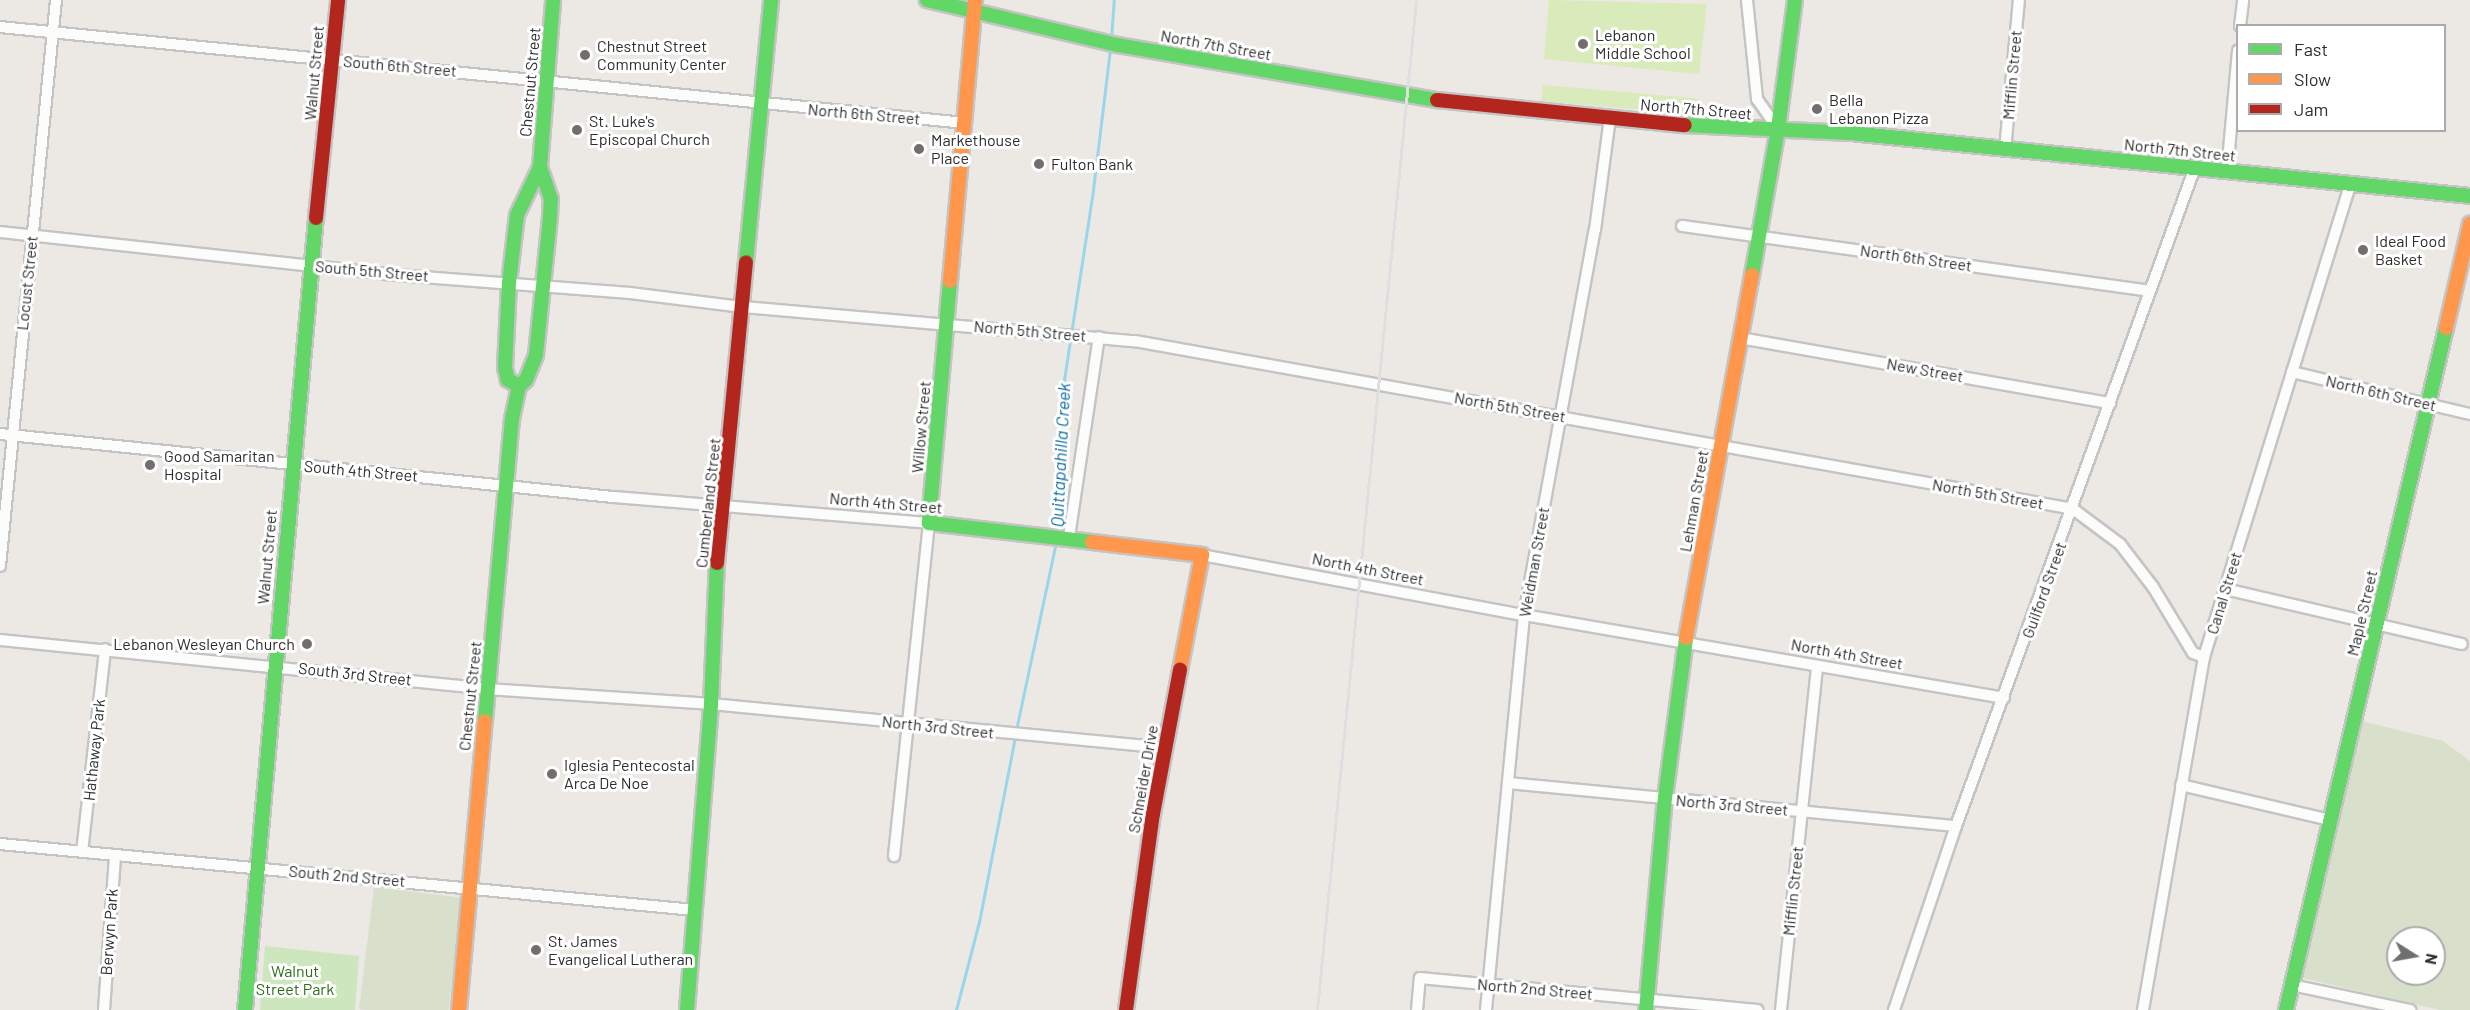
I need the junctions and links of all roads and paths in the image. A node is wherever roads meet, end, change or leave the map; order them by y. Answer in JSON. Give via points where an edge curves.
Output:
{"nodes":[{"id":1,"x":56,"y":0,"type":"edge"},
{"id":2,"x":338,"y":0,"type":"edge"},
{"id":3,"x":553,"y":0,"type":"edge"},
{"id":4,"x":771,"y":0,"type":"edge"},
{"id":5,"x":927,"y":0,"type":"edge"},
{"id":6,"x":1747,"y":0,"type":"edge"},
{"id":7,"x":1795,"y":0,"type":"edge"},
{"id":8,"x":2019,"y":0,"type":"edge"},
{"id":9,"x":2243,"y":0,"type":"edge"},
{"id":10,"x":975,"y":6,"type":"edge"},
{"id":11,"x":2240,"y":24,"type":"edge"},
{"id":12,"x":0,"y":27,"type":"edge"},
{"id":13,"x":52,"y":32,"type":"junction"},
{"id":14,"x":331,"y":59,"type":"junction"},
{"id":15,"x":2236,"y":72,"type":"edge"},
{"id":16,"x":548,"y":81,"type":"junction"},
{"id":17,"x":764,"y":105,"type":"junction"},
{"id":18,"x":1610,"y":118,"type":"junction"},
{"id":19,"x":965,"y":123,"type":"junction"},
{"id":20,"x":1778,"y":129,"type":"junction"},
{"id":21,"x":2005,"y":150,"type":"junction"},
{"id":22,"x":540,"y":167,"type":"junction"},
{"id":23,"x":2194,"y":170,"type":"junction"},
{"id":24,"x":2227,"y":172,"type":"junction"},
{"id":25,"x":2350,"y":186,"type":"junction"},
{"id":26,"x":2470,"y":196,"type":"edge"},
{"id":27,"x":2470,"y":224,"type":"edge"},
{"id":28,"x":1682,"y":226,"type":"dead end"},
{"id":29,"x":0,"y":232,"type":"edge"},
{"id":30,"x":32,"y":235,"type":"junction"},
{"id":31,"x":1756,"y":237,"type":"junction"},
{"id":32,"x":311,"y":265,"type":"junction"},
{"id":33,"x":509,"y":283,"type":"junction"},
{"id":34,"x":543,"y":286,"type":"junction"},
{"id":35,"x":2150,"y":291,"type":"junction"},
{"id":36,"x":743,"y":307,"type":"junction"},
{"id":37,"x":947,"y":324,"type":"junction"},
{"id":38,"x":1099,"y":338,"type":"junction"},
{"id":39,"x":1740,"y":338,"type":"junction"},
{"id":40,"x":2292,"y":372,"type":"junction"},
{"id":41,"x":519,"y":386,"type":"junction"},
{"id":42,"x":2110,"y":403,"type":"junction"},
{"id":43,"x":2428,"y":404,"type":"junction"},
{"id":44,"x":2470,"y":414,"type":"edge"},
{"id":45,"x":1561,"y":416,"type":"junction"},
{"id":46,"x":0,"y":434,"type":"edge"},
{"id":47,"x":12,"y":435,"type":"junction"},
{"id":48,"x":1720,"y":445,"type":"junction"},
{"id":49,"x":292,"y":465,"type":"junction"},
{"id":50,"x":508,"y":486,"type":"junction"},
{"id":51,"x":723,"y":505,"type":"junction"},
{"id":52,"x":2073,"y":509,"type":"junction"},
{"id":53,"x":929,"y":523,"type":"junction"},
{"id":54,"x":2,"y":534,"type":"edge"},
{"id":55,"x":1061,"y":536,"type":"junction"},
{"id":56,"x":1202,"y":555,"type":"junction"},
{"id":57,"x":0,"y":566,"type":"edge"},
{"id":58,"x":2225,"y":590,"type":"junction"},
{"id":59,"x":1524,"y":615,"type":"junction"},
{"id":60,"x":2377,"y":624,"type":"junction"},
{"id":61,"x":0,"y":640,"type":"edge"},
{"id":62,"x":1685,"y":643,"type":"junction"},
{"id":63,"x":2462,"y":644,"type":"dead end"},
{"id":64,"x":105,"y":649,"type":"junction"},
{"id":65,"x":2204,"y":657,"type":"junction"},
{"id":66,"x":274,"y":666,"type":"junction"},
{"id":67,"x":1817,"y":666,"type":"junction"},
{"id":68,"x":488,"y":689,"type":"junction"},
{"id":69,"x":2004,"y":698,"type":"junction"},
{"id":70,"x":711,"y":704,"type":"junction"},
{"id":71,"x":906,"y":724,"type":"junction"},
{"id":72,"x":1165,"y":748,"type":"junction"},
{"id":73,"x":1508,"y":783,"type":"junction"},
{"id":74,"x":2181,"y":785,"type":"junction"},
{"id":75,"x":1665,"y":798,"type":"junction"},
{"id":76,"x":1801,"y":811,"type":"junction"},
{"id":77,"x":2330,"y":820,"type":"junction"},
{"id":78,"x":1956,"y":826,"type":"junction"},
{"id":79,"x":0,"y":844,"type":"edge"},
{"id":80,"x":82,"y":852,"type":"junction"},
{"id":81,"x":115,"y":855,"type":"junction"},
{"id":82,"x":894,"y":856,"type":"dead end"},
{"id":83,"x":258,"y":868,"type":"junction"},
{"id":84,"x":469,"y":888,"type":"junction"},
{"id":85,"x":694,"y":910,"type":"junction"},
{"id":86,"x":1488,"y":984,"type":"junction"},
{"id":87,"x":2291,"y":985,"type":"junction"},
{"id":88,"x":1647,"y":1005,"type":"edge"},
{"id":89,"x":104,"y":1010,"type":"edge"},
{"id":90,"x":245,"y":1010,"type":"edge"},
{"id":91,"x":459,"y":1010,"type":"edge"},
{"id":92,"x":687,"y":1010,"type":"edge"},
{"id":93,"x":1126,"y":1010,"type":"edge"},
{"id":94,"x":1417,"y":1010,"type":"edge"},
{"id":95,"x":1486,"y":1010,"type":"edge"},
{"id":96,"x":1757,"y":1010,"type":"edge"},
{"id":97,"x":1781,"y":1010,"type":"edge"},
{"id":98,"x":1894,"y":1010,"type":"edge"},
{"id":99,"x":2143,"y":1010,"type":"edge"},
{"id":100,"x":2286,"y":1010,"type":"edge"},
{"id":101,"x":2410,"y":1010,"type":"edge"}],
"edges":[{"from":1,"to":13,"type":"street","name":"Locust Street"},
{"from":2,"to":14,"type":"main road","name":"Walnut Street"},
{"from":3,"to":16,"type":"main road","name":"Chestnut Street"},
{"from":4,"to":17,"type":"main road","name":"Cumberland Street"},
{"from":5,"to":10,"type":"main road","name":"North 7th Street"},
{"from":6,"to":20,"type":"street","via":[[1757,99]]},
{"from":7,"to":20,"type":"main road","name":"Lehman Street"},
{"from":8,"to":21,"type":"street","name":"Mifflin Street"},
{"from":9,"to":11,"type":"street"},
{"from":10,"to":18,"type":"main road","name":"North 7th Street","via":[[1118,45],[1400,96]]},
{"from":10,"to":19,"type":"main road","name":"Willow Street"},
{"from":12,"to":13,"type":"street","name":"South 6th Street"},
{"from":13,"to":14,"type":"street","name":"South 6th Street"},
{"from":13,"to":30,"type":"street","name":"Locust Street"},
{"from":14,"to":16,"type":"street","name":"South 6th Street"},
{"from":14,"to":32,"type":"main road","name":"Walnut Street"},
{"from":15,"to":24,"type":"street"},
{"from":16,"to":17,"type":"street","name":"South 6th Street"},
{"from":16,"to":22,"type":"main road","name":"Chestnut Street"},
{"from":17,"to":19,"type":"street","name":"North 6th Street"},
{"from":17,"to":36,"type":"main road","name":"Cumberland Street"},
{"from":18,"to":20,"type":"main road","name":"North 7th Street"},
{"from":18,"to":45,"type":"street","name":"Weidman Street","via":[[1595,230]]},
{"from":19,"to":37,"type":"main road","name":"Willow Street"},
{"from":20,"to":21,"type":"main road","name":"North 7th Street"},
{"from":20,"to":31,"type":"main road","name":"Lehman Street"},
{"from":21,"to":23,"type":"main road","name":"North 7th Street"},
{"from":22,"to":33,"type":"main road","name":"Chestnut Street","via":[[517,214]]},
{"from":22,"to":34,"type":"main road","name":"Chestnut Street","via":[[551,198]]},
{"from":23,"to":24,"type":"main road","name":"North 7th Street"},
{"from":23,"to":35,"type":"street","name":"Guilford Street"},
{"from":24,"to":25,"type":"main road","name":"North 7th Street"},
{"from":25,"to":26,"type":"main road","name":"North 7th Street"},
{"from":25,"to":40,"type":"street","name":"Canal Street"},
{"from":27,"to":43,"type":"main road","name":"Maple Street"},
{"from":28,"to":31,"type":"street","name":"North 6th Street"},
{"from":29,"to":30,"type":"street","name":"South 5th Street"},
{"from":30,"to":32,"type":"street","name":"South 5th Street"},
{"from":30,"to":47,"type":"street","name":"Locust Street"},
{"from":31,"to":35,"type":"street","name":"North 6th Street"},
{"from":31,"to":39,"type":"main road","name":"Lehman Street"},
{"from":32,"to":33,"type":"street","name":"South 5th Street"},
{"from":32,"to":49,"type":"main road","name":"Walnut Street"},
{"from":33,"to":34,"type":"street","name":"South 5th Street"},
{"from":33,"to":41,"type":"main road","name":"Chestnut Street","via":[[505,368],[508,380]]},
{"from":34,"to":36,"type":"street","name":"South 5th Street"},
{"from":34,"to":41,"type":"main road","name":"Chestnut Street","via":[[536,355],[526,380]]},
{"from":35,"to":42,"type":"street","name":"Guilford Street"},
{"from":36,"to":37,"type":"street","name":"North 5th Street"},
{"from":36,"to":51,"type":"main road","name":"Cumberland Street"},
{"from":37,"to":38,"type":"street","name":"North 5th Street"},
{"from":37,"to":53,"type":"main road","name":"Willow Street"},
{"from":38,"to":45,"type":"street","name":"North 5th Street"},
{"from":38,"to":55,"type":"street"},
{"from":39,"to":42,"type":"street","name":"New Street"},
{"from":39,"to":48,"type":"main road","name":"Lehman Street"},
{"from":40,"to":43,"type":"street","name":"North 6th Street"},
{"from":40,"to":58,"type":"street","name":"Canal Street"},
{"from":41,"to":50,"type":"main road","name":"Chestnut Street"},
{"from":42,"to":52,"type":"street","name":"Guilford Street"},
{"from":43,"to":44,"type":"street","name":"North 6th Street"},
{"from":43,"to":60,"type":"main road","name":"Maple Street"},
{"from":45,"to":48,"type":"street","name":"North 5th Street"},
{"from":45,"to":59,"type":"street","name":"Weidman Street"},
{"from":46,"to":47,"type":"street","name":"South 4th Street"},
{"from":47,"to":49,"type":"street","name":"South 4th Street"},
{"from":47,"to":54,"type":"street","name":"Locust Street"},
{"from":48,"to":52,"type":"street","name":"North 5th Street"},
{"from":48,"to":62,"type":"main road","name":"Lehman Street"},
{"from":49,"to":50,"type":"street","name":"South 4th Street"},
{"from":49,"to":66,"type":"main road","name":"Walnut Street"},
{"from":50,"to":51,"type":"street","name":"South 4th Street"},
{"from":50,"to":68,"type":"main road","name":"Chestnut Street"},
{"from":51,"to":53,"type":"street","name":"North 4th Street"},
{"from":51,"to":70,"type":"main road","name":"Cumberland Street","via":[[713,605]]},
{"from":52,"to":65,"type":"street","name":"North 5th Street","via":[[2120,544],[2153,586],[2193,653]]},
{"from":52,"to":69,"type":"street","name":"Guilford Street"},
{"from":53,"to":55,"type":"main road","name":"North 4th Street"},
{"from":53,"to":71,"type":"street","name":"Willow Street"},
{"from":54,"to":57,"type":"street","name":"Locust Street"},
{"from":55,"to":56,"type":"main road","name":"North 4th Street"},
{"from":56,"to":59,"type":"street","name":"North 4th Street"},
{"from":56,"to":72,"type":"main road","name":"Schneider Drive"},
{"from":58,"to":60,"type":"street"},
{"from":58,"to":65,"type":"street","name":"Canal Street"},
{"from":59,"to":62,"type":"street","name":"North 4th Street"},
{"from":59,"to":73,"type":"street","name":"Weidman Street"},
{"from":60,"to":63,"type":"street"},
{"from":60,"to":77,"type":"main road","name":"Maple Street"},
{"from":61,"to":64,"type":"street","name":"South 3rd Street"},
{"from":62,"to":67,"type":"street","name":"North 4th Street"},
{"from":62,"to":75,"type":"main road","name":"Lehman Street"},
{"from":64,"to":66,"type":"street","name":"South 3rd Street"},
{"from":64,"to":80,"type":"street","name":"Hathaway Park"},
{"from":65,"to":74,"type":"street","name":"Canal Street"},
{"from":66,"to":68,"type":"street","name":"South 3rd Street"},
{"from":66,"to":83,"type":"main road","name":"Walnut Street"},
{"from":67,"to":69,"type":"street","name":"North 4th Street"},
{"from":67,"to":76,"type":"street","name":"Mifflin Street"},
{"from":68,"to":70,"type":"street","name":"South 3rd Street"},
{"from":68,"to":84,"type":"main road","name":"Chestnut Street"},
{"from":69,"to":78,"type":"street","name":"Guilford Street"},
{"from":70,"to":71,"type":"street","name":"North 3rd Street"},
{"from":70,"to":85,"type":"main road","name":"Cumberland Street"},
{"from":71,"to":72,"type":"street","name":"North 3rd Street"},
{"from":71,"to":82,"type":"street","name":"Willow Street"},
{"from":72,"to":93,"type":"main road","name":"Schneider Drive"},
{"from":73,"to":75,"type":"street","name":"North 3rd Street"},
{"from":73,"to":86,"type":"street","name":"Weidman Street"},
{"from":74,"to":77,"type":"street"},
{"from":74,"to":99,"type":"street","name":"Canal Street"},
{"from":75,"to":76,"type":"street","name":"North 3rd Street"},
{"from":75,"to":88,"type":"main road","name":"Lehman Street"},
{"from":76,"to":78,"type":"street","name":"North 3rd Street"},
{"from":76,"to":97,"type":"street","name":"Mifflin Street"},
{"from":77,"to":87,"type":"main road","name":"Maple Street"},
{"from":78,"to":98,"type":"street","name":"Guilford Street"},
{"from":79,"to":80,"type":"street","name":"South 2nd Street"},
{"from":80,"to":81,"type":"street","name":"South 2nd Street"},
{"from":81,"to":83,"type":"street","name":"South 2nd Street"},
{"from":81,"to":89,"type":"street","name":"Berwyn Park"},
{"from":83,"to":84,"type":"street","name":"South 2nd Street"},
{"from":83,"to":90,"type":"main road","name":"Walnut Street"},
{"from":84,"to":85,"type":"street","name":"South 2nd Street"},
{"from":84,"to":91,"type":"main road","name":"Chestnut Street"},
{"from":85,"to":92,"type":"main road","name":"Cumberland Street"},
{"from":86,"to":88,"type":"street","name":"North 2nd Street","via":[[1593,994]]},
{"from":86,"to":94,"type":"street","name":"North 2nd Street","via":[[1420,978]]},
{"from":86,"to":95,"type":"street","name":"Weidman Street"},
{"from":87,"to":100,"type":"main road","name":"Maple Street"},
{"from":87,"to":101,"type":"street"},
{"from":88,"to":96,"type":"street","name":"North 2nd Street"}]}
